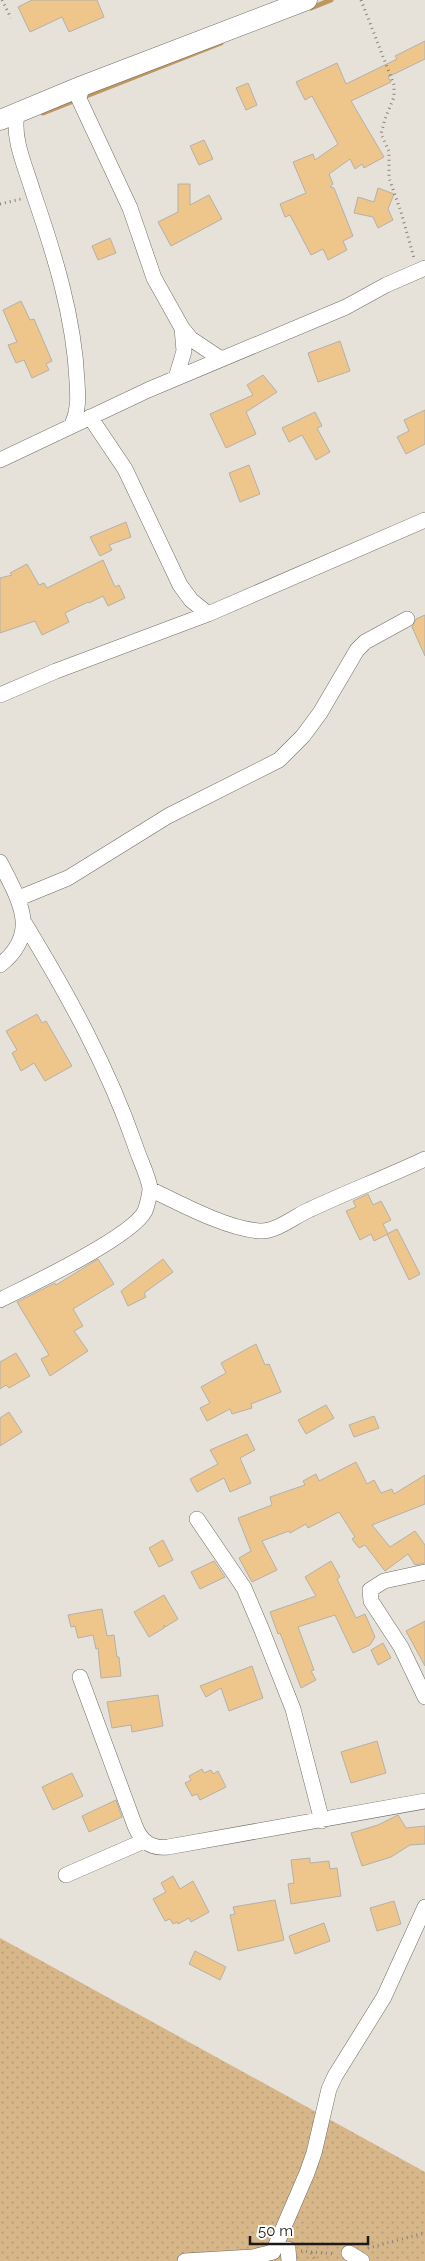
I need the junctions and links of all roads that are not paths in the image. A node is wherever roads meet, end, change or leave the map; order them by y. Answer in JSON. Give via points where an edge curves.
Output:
{"nodes":[{"id":1,"x":307,"y":0,"type":"edge"},
{"id":2,"x":82,"y":86,"type":"junction"},
{"id":3,"x":8,"y":117,"type":"edge"},
{"id":4,"x":422,"y":269,"type":"edge"},
{"id":5,"x":182,"y":328,"type":"junction"},
{"id":6,"x":222,"y":359,"type":"junction"},
{"id":7,"x":176,"y":378,"type":"junction"},
{"id":8,"x":90,"y":417,"type":"junction"},
{"id":9,"x":72,"y":425,"type":"junction"},
{"id":10,"x":0,"y":460,"type":"edge"},
{"id":11,"x":425,"y":520,"type":"edge"},
{"id":12,"x":208,"y":614,"type":"junction"},
{"id":13,"x":408,"y":619,"type":"dead end"},
{"id":14,"x":0,"y":695,"type":"edge"},
{"id":15,"x":0,"y":862,"type":"edge"},
{"id":16,"x":19,"y":898,"type":"junction"},
{"id":17,"x":25,"y":924,"type":"junction"},
{"id":18,"x":0,"y":965,"type":"edge"},
{"id":19,"x":425,"y":1159,"type":"edge"},
{"id":20,"x":150,"y":1189,"type":"junction"},
{"id":21,"x":0,"y":1300,"type":"edge"},
{"id":22,"x":197,"y":1519,"type":"dead end"},
{"id":23,"x":425,"y":1572,"type":"edge"},
{"id":24,"x":80,"y":1677,"type":"dead end"},
{"id":25,"x":425,"y":1697,"type":"edge"},
{"id":26,"x":425,"y":1801,"type":"edge"},
{"id":27,"x":322,"y":1821,"type":"junction"},
{"id":28,"x":144,"y":1841,"type":"junction"},
{"id":29,"x":66,"y":1875,"type":"dead end"},
{"id":30,"x":425,"y":1907,"type":"edge"},
{"id":31,"x":349,"y":2253,"type":"dead end"},
{"id":32,"x":185,"y":2261,"type":"edge"},
{"id":33,"x":362,"y":2261,"type":"edge"}],
"edges":[{"from":1,"to":2,"type":"main road"},
{"from":2,"to":3,"type":"main road"},
{"from":2,"to":5,"type":"street","via":[[79,99],[130,208],[154,278]]},
{"from":3,"to":9,"type":"street","via":[[15,124],[70,313],[79,399]]},
{"from":4,"to":6,"type":"street","via":[[346,308]]},
{"from":5,"to":6,"type":"street","via":[[191,339]]},
{"from":5,"to":7,"type":"street","via":[[184,351]]},
{"from":6,"to":7,"type":"street"},
{"from":7,"to":8,"type":"street"},
{"from":8,"to":9,"type":"street"},
{"from":8,"to":12,"type":"street","via":[[125,469],[180,585]]},
{"from":9,"to":10,"type":"street"},
{"from":11,"to":12,"type":"street"},
{"from":12,"to":14,"type":"street"},
{"from":13,"to":16,"type":"street","via":[[365,642],[357,650],[320,713],[279,760],[168,816],[68,878]]},
{"from":15,"to":16,"type":"street"},
{"from":16,"to":17,"type":"street"},
{"from":17,"to":18,"type":"street","via":[[15,951]]},
{"from":17,"to":20,"type":"street","via":[[62,985],[104,1068]]},
{"from":19,"to":20,"type":"street","via":[[262,1232],[238,1227]]},
{"from":20,"to":21,"type":"street","via":[[144,1211],[131,1226],[112,1240]]},
{"from":22,"to":27,"type":"street","via":[[244,1588],[255,1612],[293,1709]]},
{"from":23,"to":25,"type":"street","via":[[384,1581],[370,1590],[371,1602],[401,1647]]},
{"from":24,"to":28,"type":"street","via":[[134,1826]]},
{"from":26,"to":27,"type":"street"},
{"from":27,"to":28,"type":"street","via":[[160,1848]]},
{"from":28,"to":29,"type":"street"},
{"from":30,"to":32,"type":"street","via":[[384,1997],[335,2076],[309,2166],[273,2252],[253,2257]]},
{"from":31,"to":33,"type":"street"}]}
